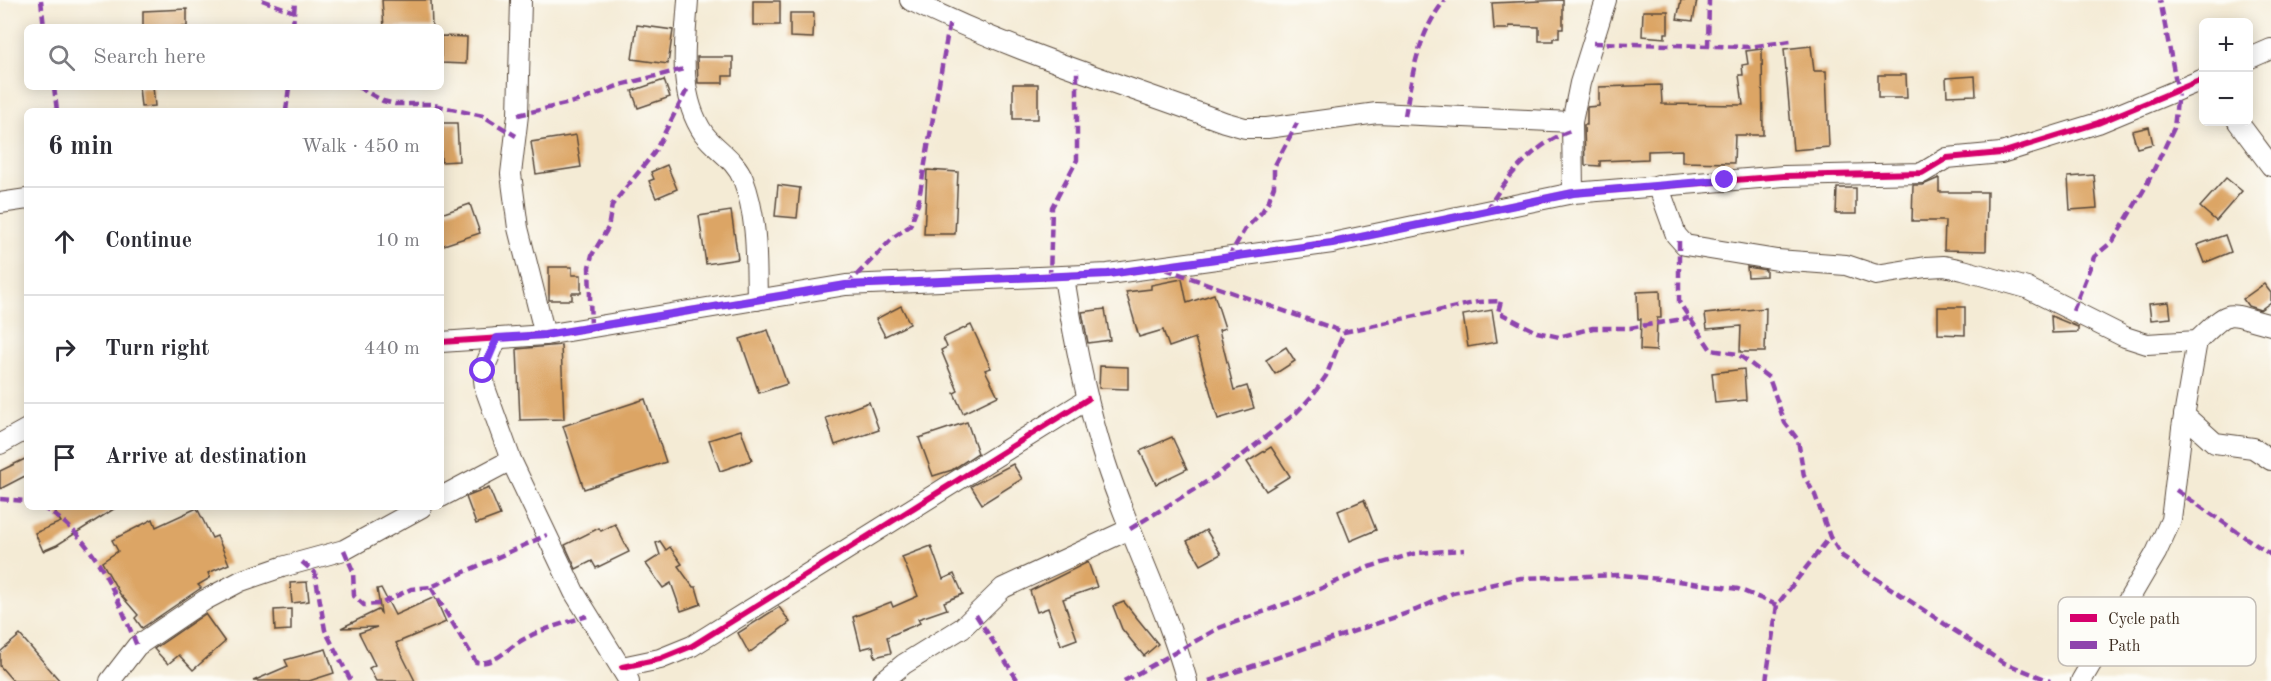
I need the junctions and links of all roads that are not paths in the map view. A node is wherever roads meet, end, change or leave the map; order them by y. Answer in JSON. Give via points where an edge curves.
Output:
{"nodes":[{"id":1,"x":521,"y":0,"type":"edge"},
{"id":2,"x":688,"y":0,"type":"edge"},
{"id":3,"x":910,"y":0,"type":"edge"},
{"id":4,"x":1606,"y":0,"type":"edge"},
{"id":5,"x":2271,"y":49,"type":"edge"},
{"id":6,"x":2253,"y":57,"type":"edge"},
{"id":7,"x":2199,"y":82,"type":"edge"},
{"id":8,"x":1572,"y":122,"type":"junction"},
{"id":9,"x":2241,"y":126,"type":"edge"},
{"id":10,"x":2271,"y":166,"type":"edge"},
{"id":11,"x":1658,"y":185,"type":"junction"},
{"id":12,"x":1573,"y":193,"type":"junction"},
{"id":13,"x":24,"y":199,"type":"edge"},
{"id":14,"x":0,"y":203,"type":"edge"},
{"id":15,"x":1064,"y":277,"type":"junction"},
{"id":16,"x":757,"y":300,"type":"junction"},
{"id":17,"x":2271,"y":325,"type":"edge"},
{"id":18,"x":545,"y":335,"type":"junction"},
{"id":19,"x":497,"y":338,"type":"junction"},
{"id":20,"x":2197,"y":341,"type":"junction"},
{"id":21,"x":444,"y":342,"type":"edge"},
{"id":22,"x":1088,"y":399,"type":"junction"},
{"id":23,"x":2184,"y":415,"type":"junction"},
{"id":24,"x":24,"y":431,"type":"edge"},
{"id":25,"x":0,"y":444,"type":"edge"},
{"id":26,"x":2271,"y":459,"type":"edge"},
{"id":27,"x":511,"y":460,"type":"junction"},
{"id":28,"x":444,"y":495,"type":"edge"},
{"id":29,"x":417,"y":510,"type":"edge"},
{"id":30,"x":1130,"y":529,"type":"junction"},
{"id":31,"x":2130,"y":597,"type":"edge"},
{"id":32,"x":2090,"y":666,"type":"edge"},
{"id":33,"x":626,"y":674,"type":"edge"},
{"id":34,"x":110,"y":681,"type":"edge"},
{"id":35,"x":883,"y":681,"type":"edge"},
{"id":36,"x":1187,"y":681,"type":"edge"},
{"id":37,"x":2081,"y":681,"type":"edge"}],
"edges":[{"from":1,"to":18,"type":"street","via":[[518,115],[511,174],[518,228]]},
{"from":2,"to":16,"type":"street","via":[[684,69],[688,88],[704,133],[742,177],[756,223]]},
{"from":3,"to":8,"type":"street","via":[[1008,44],[1245,128],[1377,113]]},
{"from":4,"to":8,"type":"street"},
{"from":5,"to":6,"type":"street"},
{"from":7,"to":11,"type":"street","via":[[2098,123],[2001,153],[1947,158],[1922,173],[1784,176]]},
{"from":8,"to":12,"type":"street"},
{"from":9,"to":10,"type":"street"},
{"from":11,"to":12,"type":"street"},
{"from":11,"to":20,"type":"street","via":[[1676,235],[1684,245],[1777,260],[1846,265],[1876,275],[1926,267],[1963,270],[2027,288],[2147,344]]},
{"from":12,"to":15,"type":"street","via":[[1332,243]]},
{"from":13,"to":14,"type":"street"},
{"from":15,"to":16,"type":"street","via":[[846,285]]},
{"from":15,"to":22,"type":"street"},
{"from":16,"to":18,"type":"street"},
{"from":17,"to":20,"type":"street","via":[[2226,315]]},
{"from":18,"to":19,"type":"street"},
{"from":19,"to":21,"type":"street"},
{"from":19,"to":27,"type":"street","via":[[487,360],[484,380]]},
{"from":20,"to":23,"type":"street"},
{"from":22,"to":30,"type":"street"},
{"from":22,"to":33,"type":"street","via":[[692,646]]},
{"from":23,"to":26,"type":"street","via":[[2215,443],[2253,448]]},
{"from":23,"to":31,"type":"street","via":[[2171,520]]},
{"from":24,"to":25,"type":"street"},
{"from":27,"to":28,"type":"street"},
{"from":27,"to":33,"type":"street","via":[[574,592]]},
{"from":29,"to":34,"type":"street","via":[[344,550],[241,581],[205,600],[137,646]]},
{"from":30,"to":35,"type":"street","via":[[1004,588],[962,628]]},
{"from":30,"to":36,"type":"street","via":[[1170,626]]},
{"from":32,"to":37,"type":"street"}]}
